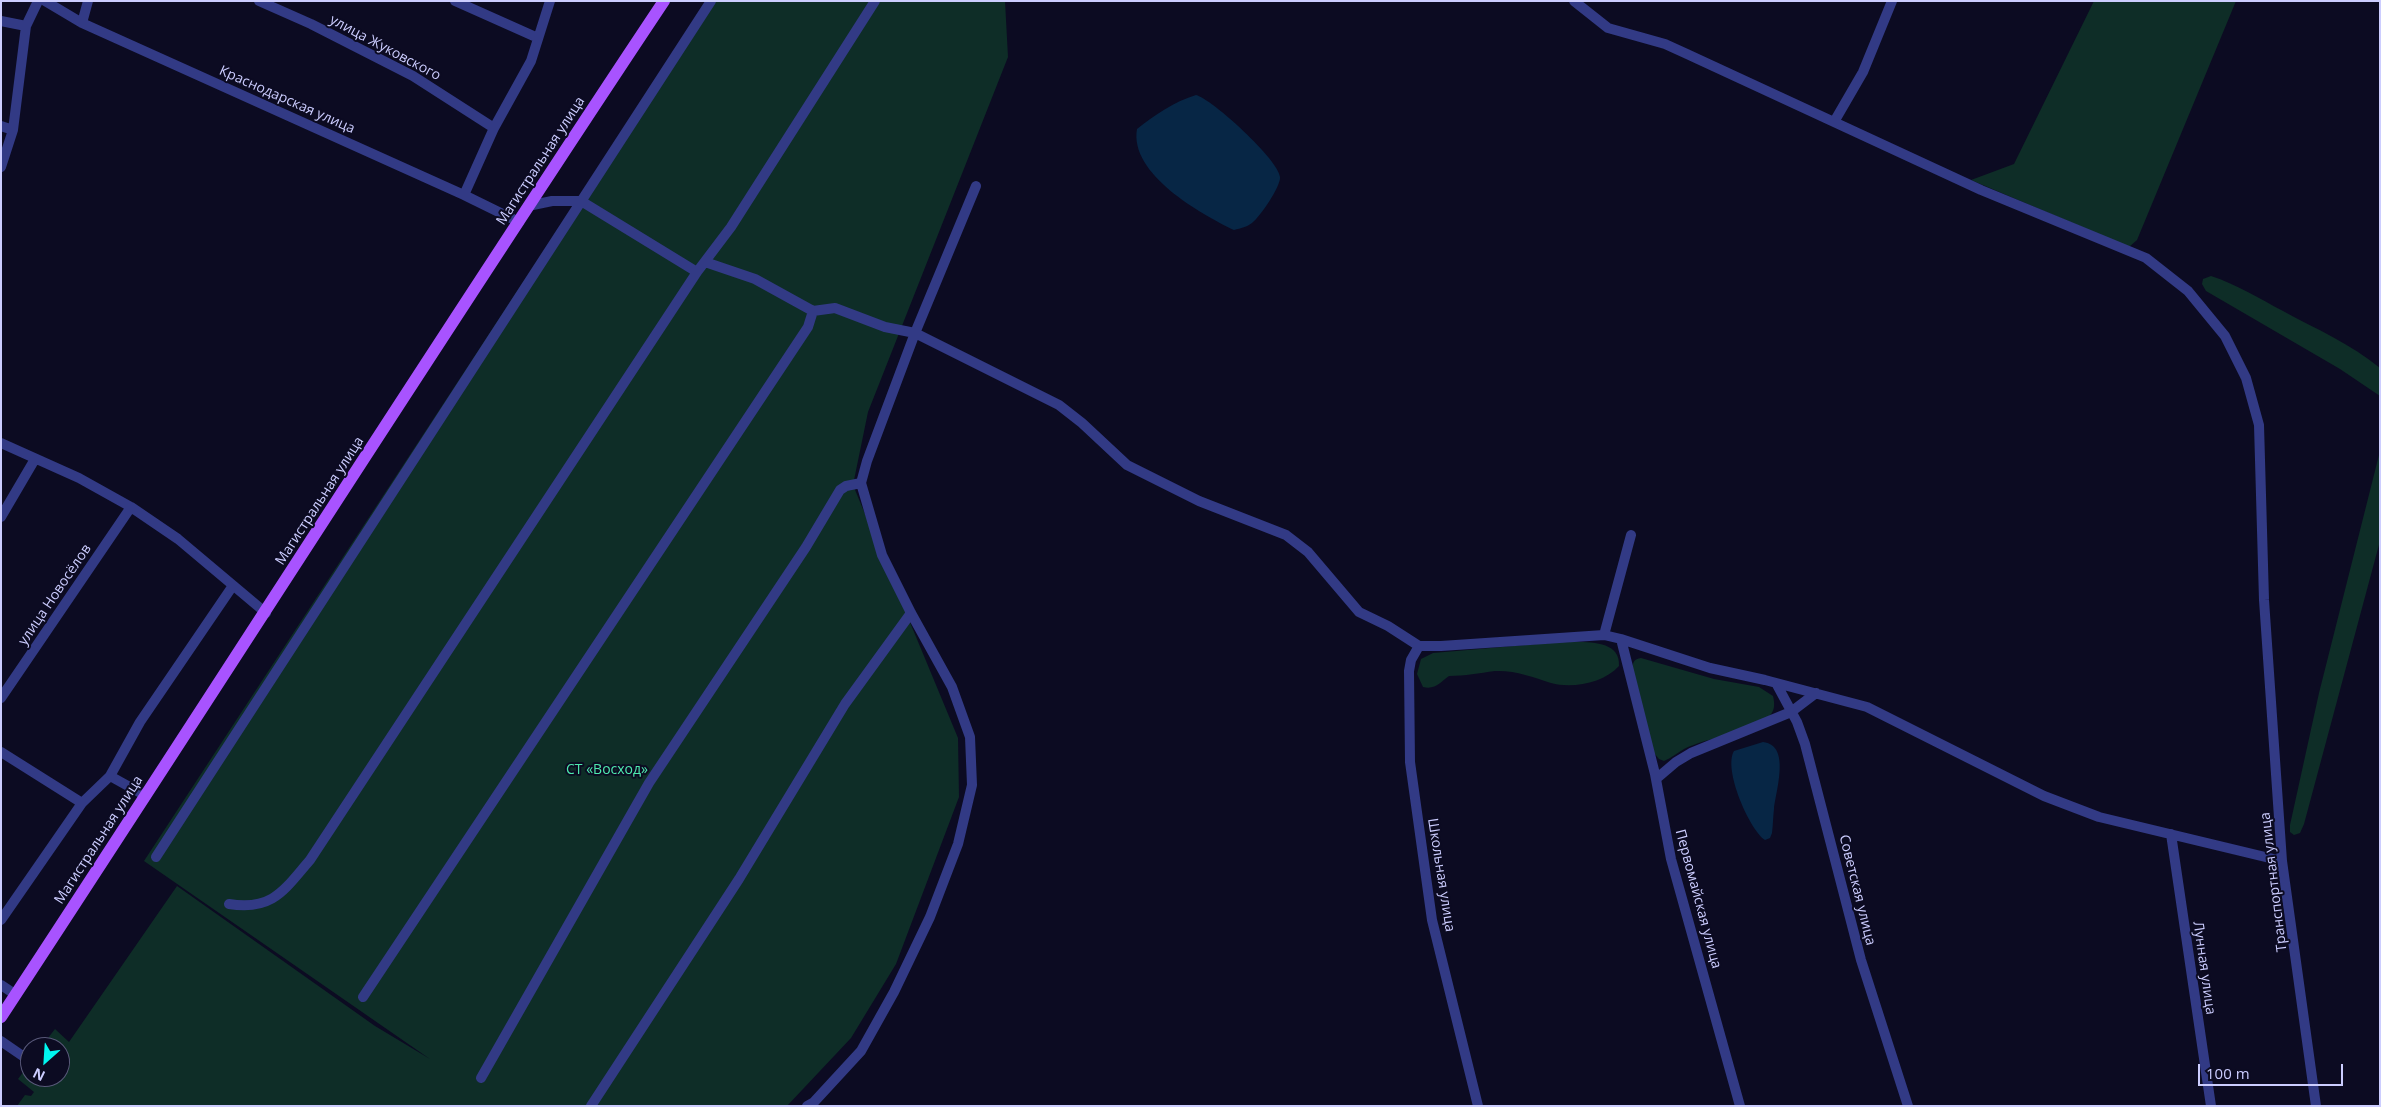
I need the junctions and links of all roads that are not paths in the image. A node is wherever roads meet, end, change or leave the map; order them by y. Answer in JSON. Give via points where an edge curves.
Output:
{"nodes":[{"id":1,"x":38,"y":1,"type":"edge"},
{"id":2,"x":46,"y":1,"type":"edge"},
{"id":3,"x":88,"y":1,"type":"edge"},
{"id":4,"x":258,"y":1,"type":"edge"},
{"id":5,"x":455,"y":1,"type":"edge"},
{"id":6,"x":550,"y":1,"type":"edge"},
{"id":7,"x":664,"y":1,"type":"edge"},
{"id":8,"x":711,"y":1,"type":"edge"},
{"id":9,"x":875,"y":1,"type":"edge"},
{"id":10,"x":1574,"y":1,"type":"edge"},
{"id":11,"x":1892,"y":1,"type":"edge"},
{"id":12,"x":1,"y":21,"type":"edge"},
{"id":13,"x":82,"y":23,"type":"junction"},
{"id":14,"x":26,"y":26,"type":"junction"},
{"id":15,"x":538,"y":38,"type":"junction"},
{"id":16,"x":1834,"y":122,"type":"junction"},
{"id":17,"x":1,"y":126,"type":"edge"},
{"id":18,"x":494,"y":128,"type":"junction"},
{"id":19,"x":13,"y":130,"type":"junction"},
{"id":20,"x":1,"y":167,"type":"edge"},
{"id":21,"x":976,"y":186,"type":"dead end"},
{"id":22,"x":464,"y":195,"type":"junction"},
{"id":23,"x":581,"y":201,"type":"junction"},
{"id":24,"x":528,"y":206,"type":"junction"},
{"id":25,"x":519,"y":222,"type":"junction"},
{"id":26,"x":705,"y":262,"type":"junction"},
{"id":27,"x":697,"y":272,"type":"junction"},
{"id":28,"x":813,"y":311,"type":"junction"},
{"id":29,"x":915,"y":333,"type":"junction"},
{"id":30,"x":1,"y":444,"type":"edge"},
{"id":31,"x":35,"y":459,"type":"junction"},
{"id":32,"x":861,"y":483,"type":"junction"},
{"id":33,"x":131,"y":507,"type":"junction"},
{"id":34,"x":1,"y":516,"type":"edge"},
{"id":35,"x":1631,"y":535,"type":"dead end"},
{"id":36,"x":232,"y":587,"type":"junction"},
{"id":37,"x":266,"y":613,"type":"junction"},
{"id":38,"x":910,"y":613,"type":"junction"},
{"id":39,"x":1604,"y":635,"type":"junction"},
{"id":40,"x":1621,"y":640,"type":"junction"},
{"id":41,"x":1419,"y":646,"type":"junction"},
{"id":42,"x":1776,"y":683,"type":"junction"},
{"id":43,"x":1816,"y":693,"type":"junction"},
{"id":44,"x":1,"y":698,"type":"edge"},
{"id":45,"x":1791,"y":712,"type":"junction"},
{"id":46,"x":1,"y":752,"type":"edge"},
{"id":47,"x":110,"y":776,"type":"junction"},
{"id":48,"x":1656,"y":779,"type":"junction"},
{"id":49,"x":146,"y":796,"type":"junction"},
{"id":50,"x":82,"y":803,"type":"junction"},
{"id":51,"x":2171,"y":834,"type":"junction"},
{"id":52,"x":156,"y":857,"type":"dead end"},
{"id":53,"x":2282,"y":861,"type":"junction"},
{"id":54,"x":229,"y":904,"type":"dead end"},
{"id":55,"x":1,"y":920,"type":"edge"},
{"id":56,"x":1,"y":985,"type":"edge"},
{"id":57,"x":16,"y":995,"type":"junction"},
{"id":58,"x":363,"y":997,"type":"dead end"},
{"id":59,"x":1,"y":1017,"type":"edge"},
{"id":60,"x":1,"y":1041,"type":"edge"},
{"id":61,"x":20,"y":1054,"type":"edge"},
{"id":62,"x":481,"y":1078,"type":"dead end"},
{"id":63,"x":591,"y":1106,"type":"edge"},
{"id":64,"x":807,"y":1106,"type":"edge"},
{"id":65,"x":1478,"y":1106,"type":"edge"},
{"id":66,"x":1740,"y":1106,"type":"edge"},
{"id":67,"x":1908,"y":1106,"type":"edge"},
{"id":68,"x":2211,"y":1106,"type":"edge"},
{"id":69,"x":2316,"y":1106,"type":"edge"}],
"edges":[{"from":1,"to":14,"type":"street"},
{"from":2,"to":13,"type":"street","name":"Краснодарская улица"},
{"from":3,"to":13,"type":"street"},
{"from":4,"to":18,"type":"street","name":"улица Жуковского","via":[[413,76]]},
{"from":5,"to":15,"type":"street"},
{"from":6,"to":15,"type":"street"},
{"from":7,"to":24,"type":"main road","name":"Магистральная улица"},
{"from":8,"to":23,"type":"street"},
{"from":9,"to":26,"type":"street","via":[[731,227]]},
{"from":10,"to":16,"type":"street","name":"Транспортная улица","via":[[1608,28],[1672,47]]},
{"from":11,"to":16,"type":"street","via":[[1862,72]]},
{"from":12,"to":14,"type":"street"},
{"from":13,"to":22,"type":"street","name":"Краснодарская улица"},
{"from":14,"to":19,"type":"street"},
{"from":15,"to":18,"type":"street","via":[[531,61]]},
{"from":16,"to":53,"type":"street","name":"Транспортная улица","via":[[1981,190],[2146,258],[2188,291],[2225,336],[2246,378],[2259,425],[2264,600]]},
{"from":17,"to":19,"type":"street"},
{"from":18,"to":22,"type":"street"},
{"from":19,"to":20,"type":"street"},
{"from":21,"to":29,"type":"street"},
{"from":22,"to":25,"type":"street","name":"Краснодарская улица"},
{"from":23,"to":24,"type":"street","via":[[552,201]]},
{"from":23,"to":27,"type":"street"},
{"from":23,"to":52,"type":"street"},
{"from":24,"to":25,"type":"main road","name":"Магистральная улица"},
{"from":25,"to":37,"type":"main road","name":"Магистральная улица"},
{"from":26,"to":27,"type":"street"},
{"from":26,"to":28,"type":"street","via":[[755,279]]},
{"from":27,"to":54,"type":"street","via":[[310,860],[271,900],[258,906]]},
{"from":28,"to":29,"type":"street","via":[[835,308],[885,327]]},
{"from":28,"to":58,"type":"street","via":[[808,327]]},
{"from":29,"to":32,"type":"street"},
{"from":29,"to":41,"type":"street","via":[[1059,405],[1136,470],[1199,501],[1286,535],[1308,552],[1359,612]]},
{"from":30,"to":31,"type":"street"},
{"from":31,"to":33,"type":"street","via":[[79,478]]},
{"from":31,"to":34,"type":"street"},
{"from":32,"to":38,"type":"street","via":[[882,555]]},
{"from":32,"to":62,"type":"street","via":[[840,490],[806,547],[649,783]]},
{"from":33,"to":36,"type":"street","via":[[178,539]]},
{"from":33,"to":44,"type":"street","name":"улица Новосёлов"},
{"from":35,"to":39,"type":"street"},
{"from":36,"to":37,"type":"street"},
{"from":36,"to":47,"type":"street","name":"Магистральная улица","via":[[140,722]]},
{"from":37,"to":49,"type":"main road","name":"Магистральная улица"},
{"from":38,"to":63,"type":"street","via":[[845,704],[739,879]]},
{"from":38,"to":64,"type":"street","via":[[952,687],[967,728],[972,785],[958,844],[930,917],[894,992],[860,1051]]},
{"from":39,"to":40,"type":"street"},
{"from":39,"to":41,"type":"street"},
{"from":40,"to":42,"type":"street","via":[[1710,668]]},
{"from":40,"to":48,"type":"street","name":"Первомайская улица"},
{"from":41,"to":65,"type":"street","name":"Школьная улица","via":[[1409,671],[1410,762],[1432,920]]},
{"from":42,"to":43,"type":"street"},
{"from":42,"to":45,"type":"street","name":"Советская улица"},
{"from":43,"to":45,"type":"street"},
{"from":43,"to":51,"type":"street","via":[[1867,707],[2068,806]]},
{"from":45,"to":48,"type":"street","via":[[1692,753]]},
{"from":45,"to":67,"type":"street","name":"Советская улица","via":[[1805,744],[1861,960]]},
{"from":46,"to":50,"type":"street"},
{"from":47,"to":49,"type":"street"},
{"from":47,"to":50,"type":"street","name":"Магистральная улица"},
{"from":48,"to":66,"type":"street","name":"Первомайская улица","via":[[1670,859]]},
{"from":49,"to":57,"type":"main road","name":"Магистральная улица"},
{"from":50,"to":55,"type":"street","name":"Магистральная улица"},
{"from":51,"to":53,"type":"street"},
{"from":51,"to":68,"type":"street","name":"Лунная улица"},
{"from":53,"to":69,"type":"street","name":"Транспортная улица"},
{"from":56,"to":57,"type":"street"},
{"from":57,"to":59,"type":"main road","name":"Магистральная улица"},
{"from":60,"to":61,"type":"street"}]}
